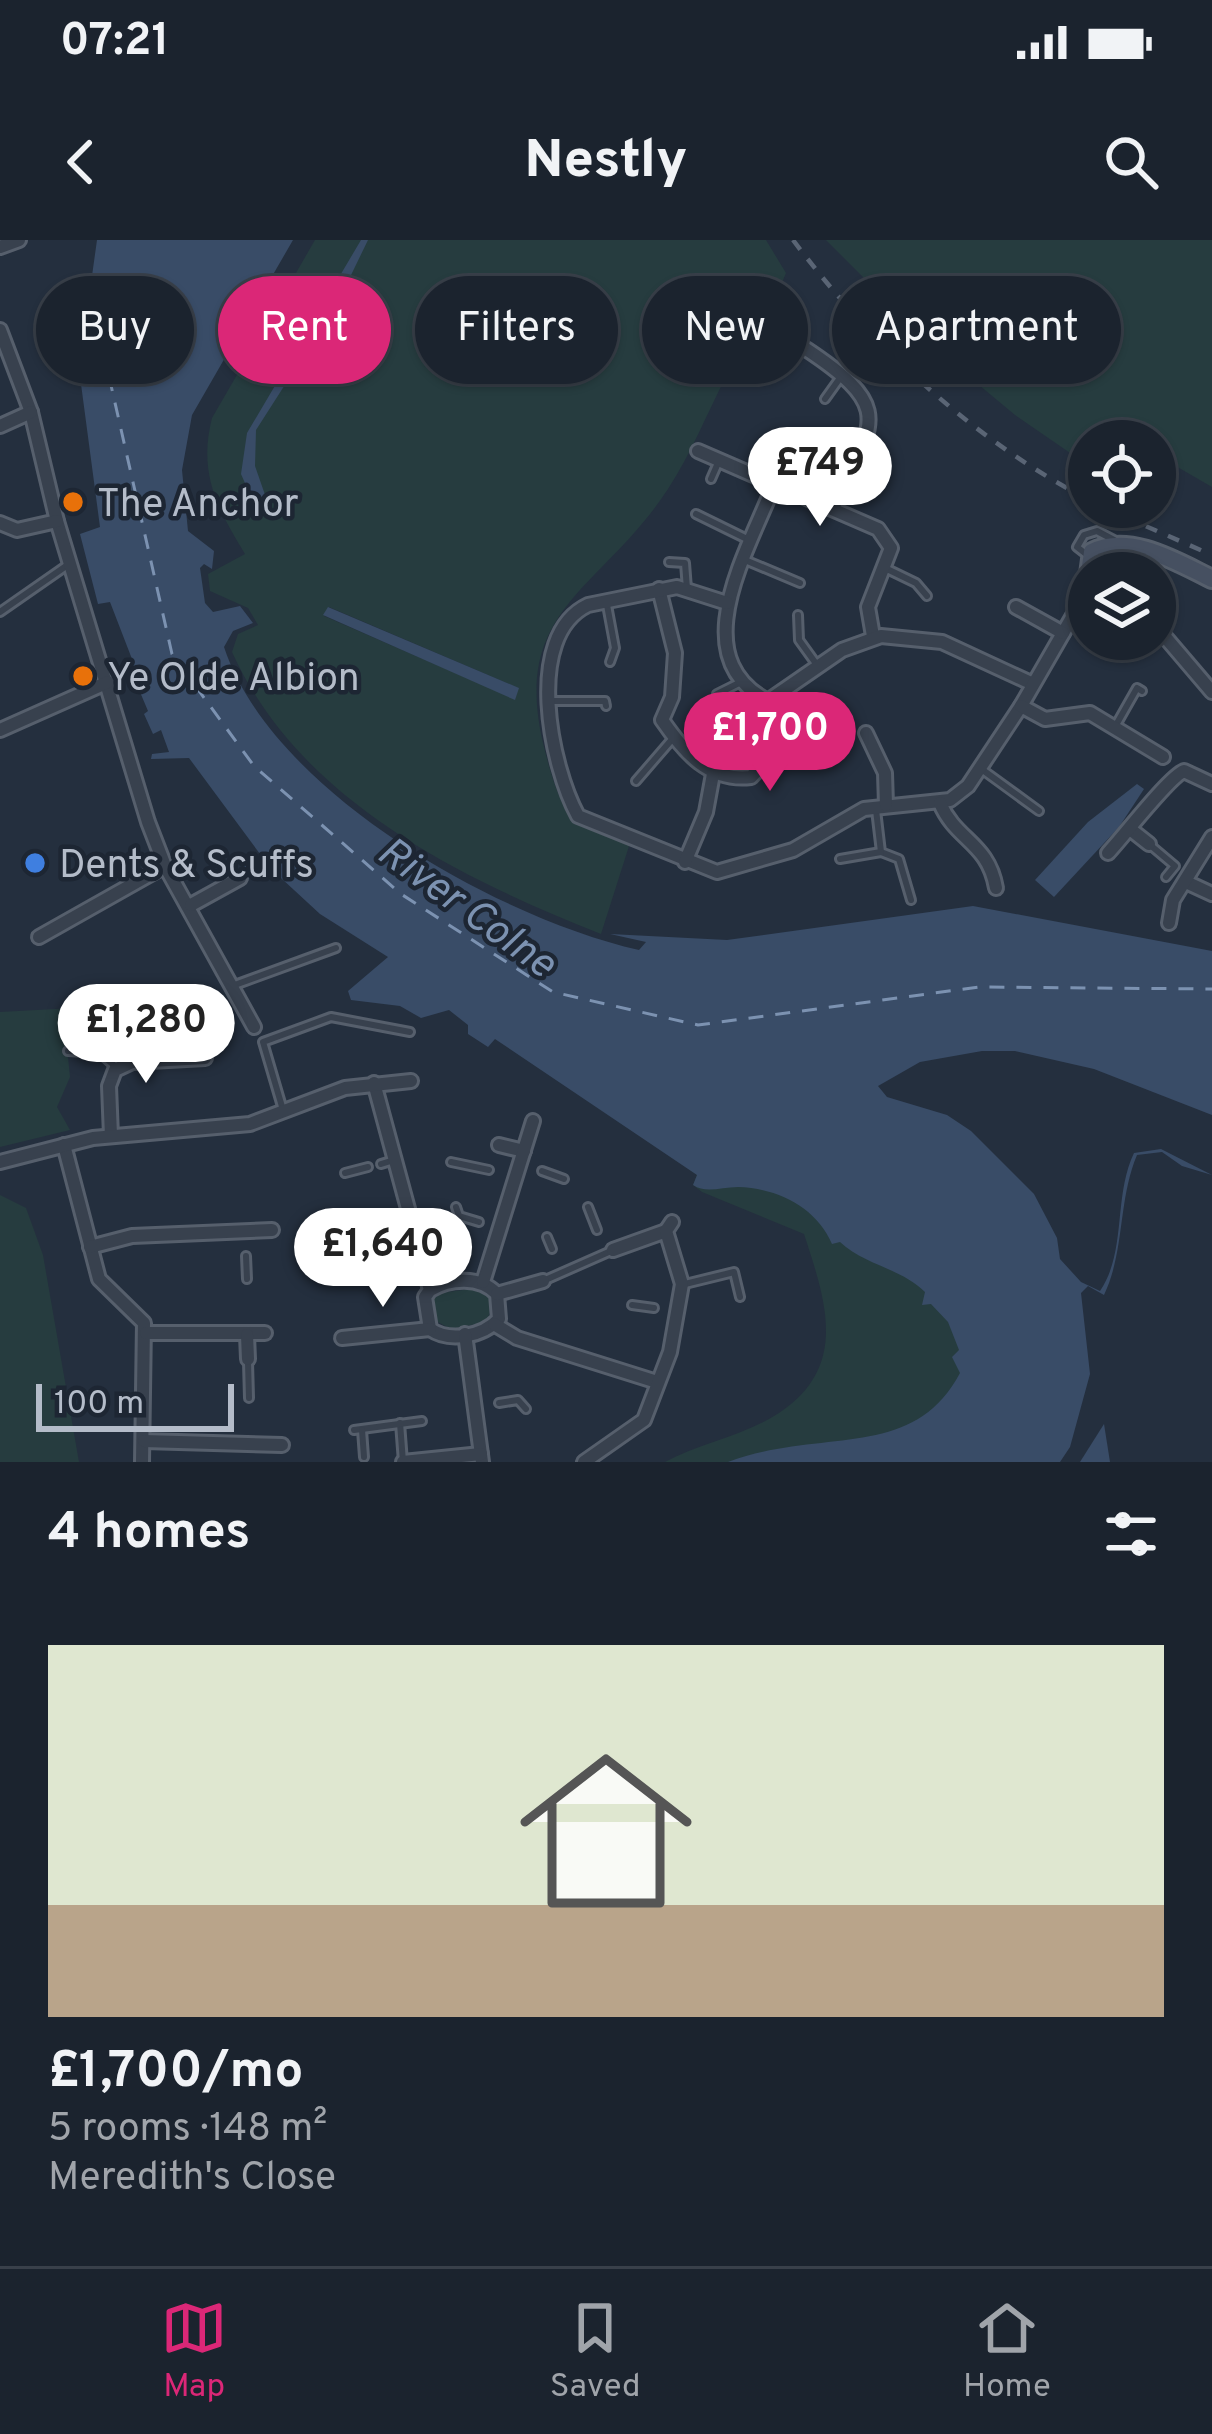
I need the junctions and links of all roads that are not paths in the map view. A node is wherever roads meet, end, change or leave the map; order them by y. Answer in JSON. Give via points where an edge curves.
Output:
{"nodes":[{"id":1,"x":19,"y":240,"type":"edge"},
{"id":2,"x":0,"y":247,"type":"edge"},
{"id":3,"x":0,"y":330,"type":"edge"},
{"id":4,"x":836,"y":384,"type":"edge"},
{"id":5,"x":851,"y":384,"type":"edge"},
{"id":6,"x":825,"y":399,"type":"dead end"},
{"id":7,"x":31,"y":412,"type":"junction"},
{"id":8,"x":0,"y":426,"type":"edge"},
{"id":9,"x":828,"y":438,"type":"dead end"},
{"id":10,"x":698,"y":451,"type":"dead end"},
{"id":11,"x":855,"y":461,"type":"junction"},
{"id":12,"x":718,"y":464,"type":"junction"},
{"id":13,"x":711,"y":479,"type":"dead end"},
{"id":14,"x":877,"y":480,"type":"dead end"},
{"id":15,"x":773,"y":487,"type":"junction"},
{"id":16,"x":833,"y":508,"type":"junction"},
{"id":17,"x":696,"y":514,"type":"dead end"},
{"id":18,"x":57,"y":521,"type":"junction"},
{"id":19,"x":0,"y":523,"type":"edge"},
{"id":20,"x":752,"y":542,"type":"junction"},
{"id":21,"x":1118,"y":548,"type":"junction"},
{"id":22,"x":1095,"y":552,"type":"edge"},
{"id":23,"x":1119,"y":552,"type":"edge"},
{"id":24,"x":745,"y":560,"type":"junction"},
{"id":25,"x":72,"y":562,"type":"junction"},
{"id":26,"x":669,"y":562,"type":"dead end"},
{"id":27,"x":885,"y":568,"type":"junction"},
{"id":28,"x":1212,"y":580,"type":"edge"},
{"id":29,"x":800,"y":583,"type":"dead end"},
{"id":30,"x":686,"y":589,"type":"junction"},
{"id":31,"x":659,"y":590,"type":"junction"},
{"id":32,"x":927,"y":596,"type":"dead end"},
{"id":33,"x":606,"y":602,"type":"junction"},
{"id":34,"x":727,"y":603,"type":"junction"},
{"id":35,"x":1016,"y":608,"type":"dead end"},
{"id":36,"x":0,"y":612,"type":"edge"},
{"id":37,"x":798,"y":615,"type":"dead end"},
{"id":38,"x":1068,"y":626,"type":"edge"},
{"id":39,"x":1064,"y":633,"type":"junction"},
{"id":40,"x":873,"y":637,"type":"junction"},
{"id":41,"x":1176,"y":650,"type":"edge"},
{"id":42,"x":610,"y":662,"type":"dead end"},
{"id":43,"x":819,"y":668,"type":"junction"},
{"id":44,"x":108,"y":682,"type":"junction"},
{"id":45,"x":740,"y":683,"type":"junction"},
{"id":46,"x":1033,"y":684,"type":"junction"},
{"id":47,"x":1136,"y":688,"type":"dead end"},
{"id":48,"x":1212,"y":692,"type":"edge"},
{"id":49,"x":549,"y":701,"type":"junction"},
{"id":50,"x":768,"y":701,"type":"junction"},
{"id":51,"x":606,"y":706,"type":"dead end"},
{"id":52,"x":1021,"y":706,"type":"junction"},
{"id":53,"x":1114,"y":728,"type":"junction"},
{"id":54,"x":0,"y":730,"type":"edge"},
{"id":55,"x":866,"y":734,"type":"dead end"},
{"id":56,"x":715,"y":736,"type":"dead end"},
{"id":57,"x":674,"y":737,"type":"junction"},
{"id":58,"x":1163,"y":758,"type":"dead end"},
{"id":59,"x":980,"y":768,"type":"junction"},
{"id":60,"x":712,"y":774,"type":"junction"},
{"id":61,"x":636,"y":781,"type":"dead end"},
{"id":62,"x":1212,"y":784,"type":"edge"},
{"id":63,"x":940,"y":803,"type":"junction"},
{"id":64,"x":881,"y":806,"type":"junction"},
{"id":65,"x":1040,"y":811,"type":"dead end"},
{"id":66,"x":1130,"y":829,"type":"junction"},
{"id":67,"x":1212,"y":837,"type":"edge"},
{"id":68,"x":1149,"y":844,"type":"joint"},
{"id":69,"x":881,"y":852,"type":"junction"},
{"id":70,"x":1108,"y":853,"type":"dead end"},
{"id":71,"x":841,"y":859,"type":"dead end"},
{"id":72,"x":685,"y":862,"type":"junction"},
{"id":73,"x":165,"y":866,"type":"junction"},
{"id":74,"x":1166,"y":877,"type":"dead end"},
{"id":75,"x":240,"y":878,"type":"dead end"},
{"id":76,"x":1186,"y":882,"type":"junction"},
{"id":77,"x":996,"y":888,"type":"dead end"},
{"id":78,"x":1212,"y":894,"type":"edge"},
{"id":79,"x":911,"y":900,"type":"dead end"},
{"id":80,"x":191,"y":905,"type":"junction"},
{"id":81,"x":1168,"y":923,"type":"dead end"},
{"id":82,"x":39,"y":937,"type":"dead end"},
{"id":83,"x":336,"y":948,"type":"dead end"},
{"id":84,"x":232,"y":986,"type":"junction"},
{"id":85,"x":254,"y":1027,"type":"dead end"},
{"id":86,"x":410,"y":1033,"type":"dead end"},
{"id":87,"x":68,"y":1051,"type":"dead end"},
{"id":88,"x":205,"y":1058,"type":"dead end"},
{"id":89,"x":117,"y":1068,"type":"junction"},
{"id":90,"x":411,"y":1081,"type":"dead end"},
{"id":91,"x":374,"y":1083,"type":"junction"},
{"id":92,"x":284,"y":1114,"type":"junction"},
{"id":93,"x":533,"y":1121,"type":"dead end"},
{"id":94,"x":112,"y":1136,"type":"junction"},
{"id":95,"x":64,"y":1144,"type":"junction"},
{"id":96,"x":499,"y":1145,"type":"dead end"},
{"id":97,"x":0,"y":1162,"type":"edge"},
{"id":98,"x":451,"y":1162,"type":"dead end"},
{"id":99,"x":517,"y":1166,"type":"junction"},
{"id":100,"x":368,"y":1167,"type":"dead end"},
{"id":101,"x":489,"y":1170,"type":"dead end"},
{"id":102,"x":542,"y":1171,"type":"dead end"},
{"id":103,"x":345,"y":1173,"type":"dead end"},
{"id":104,"x":564,"y":1179,"type":"dead end"},
{"id":105,"x":456,"y":1207,"type":"dead end"},
{"id":106,"x":588,"y":1208,"type":"dead end"},
{"id":107,"x":479,"y":1222,"type":"dead end"},
{"id":108,"x":272,"y":1230,"type":"dead end"},
{"id":109,"x":597,"y":1230,"type":"dead end"},
{"id":110,"x":547,"y":1237,"type":"dead end"},
{"id":111,"x":90,"y":1247,"type":"junction"},
{"id":112,"x":552,"y":1249,"type":"dead end"},
{"id":113,"x":607,"y":1249,"type":"joint"},
{"id":114,"x":246,"y":1256,"type":"dead end"},
{"id":115,"x":422,"y":1260,"type":"junction"},
{"id":116,"x":557,"y":1262,"type":"dead end"},
{"id":117,"x":398,"y":1263,"type":"dead end"},
{"id":118,"x":385,"y":1264,"type":"dead end"},
{"id":119,"x":354,"y":1267,"type":"dead end"},
{"id":120,"x":561,"y":1273,"type":"junction"},
{"id":121,"x":247,"y":1279,"type":"dead end"},
{"id":122,"x":543,"y":1281,"type":"joint"},
{"id":123,"x":483,"y":1282,"type":"junction"},
{"id":124,"x":682,"y":1284,"type":"junction"},
{"id":125,"x":430,"y":1290,"type":"junction"},
{"id":126,"x":497,"y":1294,"type":"junction"},
{"id":127,"x":740,"y":1297,"type":"dead end"},
{"id":128,"x":632,"y":1305,"type":"dead end"},
{"id":129,"x":654,"y":1308,"type":"dead end"},
{"id":130,"x":494,"y":1324,"type":"junction"},
{"id":131,"x":430,"y":1329,"type":"junction"},
{"id":132,"x":146,"y":1333,"type":"junction"},
{"id":133,"x":265,"y":1333,"type":"dead end"},
{"id":134,"x":465,"y":1334,"type":"junction"},
{"id":135,"x":248,"y":1335,"type":"junction"},
{"id":136,"x":342,"y":1338,"type":"dead end"},
{"id":137,"x":248,"y":1359,"type":"joint"},
{"id":138,"x":657,"y":1382,"type":"junction"},
{"id":139,"x":249,"y":1398,"type":"dead end"},
{"id":140,"x":499,"y":1403,"type":"dead end"},
{"id":141,"x":526,"y":1409,"type":"dead end"},
{"id":142,"x":422,"y":1421,"type":"dead end"},
{"id":143,"x":400,"y":1423,"type":"junction"},
{"id":144,"x":144,"y":1441,"type":"junction"},
{"id":145,"x":256,"y":1444,"type":"junction"},
{"id":146,"x":282,"y":1445,"type":"dead end"},
{"id":147,"x":364,"y":1457,"type":"dead end"},
{"id":148,"x":482,"y":1458,"type":"edge"},
{"id":149,"x":142,"y":1462,"type":"edge"},
{"id":150,"x":255,"y":1462,"type":"edge"},
{"id":151,"x":403,"y":1462,"type":"edge"},
{"id":152,"x":584,"y":1462,"type":"edge"}],
"edges":[{"from":1,"to":2,"type":"street"},
{"from":3,"to":7,"type":"street"},
{"from":4,"to":6,"type":"lane"},
{"from":5,"to":11,"type":"street","via":[[871,415]]},
{"from":7,"to":8,"type":"street"},
{"from":7,"to":18,"type":"street"},
{"from":9,"to":11,"type":"lane"},
{"from":10,"to":12,"type":"street"},
{"from":11,"to":14,"type":"lane"},
{"from":11,"to":16,"type":"street"},
{"from":12,"to":13,"type":"lane"},
{"from":12,"to":15,"type":"street"},
{"from":15,"to":16,"type":"street"},
{"from":15,"to":20,"type":"street"},
{"from":16,"to":27,"type":"street","via":[[887,538]]},
{"from":17,"to":20,"type":"lane"},
{"from":18,"to":19,"type":"street","via":[[17,530]]},
{"from":18,"to":25,"type":"street"},
{"from":20,"to":24,"type":"street"},
{"from":21,"to":22,"type":"main road"},
{"from":21,"to":23,"type":"main road"},
{"from":21,"to":28,"type":"main road","via":[[1154,552]]},
{"from":24,"to":29,"type":"lane"},
{"from":24,"to":34,"type":"street"},
{"from":25,"to":36,"type":"lane"},
{"from":25,"to":44,"type":"street"},
{"from":26,"to":30,"type":"lane","via":[[685,562]]},
{"from":27,"to":32,"type":"lane"},
{"from":27,"to":40,"type":"street","via":[[868,607]]},
{"from":30,"to":31,"type":"street"},
{"from":30,"to":34,"type":"street"},
{"from":31,"to":33,"type":"street"},
{"from":31,"to":57,"type":"street","via":[[675,653],[662,720]]},
{"from":33,"to":42,"type":"lane"},
{"from":33,"to":49,"type":"street","via":[[577,611],[562,634],[550,659]]},
{"from":34,"to":45,"type":"street","via":[[723,625]]},
{"from":35,"to":39,"type":"street"},
{"from":37,"to":43,"type":"lane","via":[[799,640]]},
{"from":38,"to":39,"type":"street"},
{"from":39,"to":46,"type":"street"},
{"from":40,"to":43,"type":"street"},
{"from":40,"to":46,"type":"street","via":[[943,642]]},
{"from":41,"to":48,"type":"street"},
{"from":43,"to":50,"type":"street"},
{"from":44,"to":54,"type":"street"},
{"from":44,"to":73,"type":"street"},
{"from":45,"to":50,"type":"street"},
{"from":45,"to":56,"type":"lane","via":[[716,694]]},
{"from":46,"to":52,"type":"street"},
{"from":47,"to":53,"type":"lane"},
{"from":49,"to":51,"type":"lane"},
{"from":49,"to":72,"type":"street","via":[[578,816]]},
{"from":50,"to":60,"type":"street","via":[[764,767],[744,778]]},
{"from":52,"to":53,"type":"street","via":[[1045,719],[1090,712]]},
{"from":52,"to":59,"type":"street"},
{"from":53,"to":58,"type":"street"},
{"from":55,"to":64,"type":"street","via":[[885,773]]},
{"from":57,"to":60,"type":"street"},
{"from":57,"to":61,"type":"lane"},
{"from":59,"to":63,"type":"street","via":[[960,794]]},
{"from":59,"to":65,"type":"lane"},
{"from":60,"to":72,"type":"street"},
{"from":62,"to":66,"type":"street","via":[[1179,772]]},
{"from":63,"to":64,"type":"street"},
{"from":63,"to":77,"type":"street","via":[[989,860]]},
{"from":64,"to":69,"type":"lane"},
{"from":64,"to":72,"type":"street","via":[[754,866],[717,872]]},
{"from":66,"to":68,"type":"street"},
{"from":66,"to":70,"type":"street"},
{"from":67,"to":76,"type":"street"},
{"from":68,"to":74,"type":"lane","via":[[1175,866]]},
{"from":69,"to":71,"type":"lane"},
{"from":69,"to":79,"type":"lane","via":[[899,859]]},
{"from":73,"to":80,"type":"street"},
{"from":73,"to":82,"type":"street"},
{"from":75,"to":80,"type":"street"},
{"from":76,"to":78,"type":"street"},
{"from":76,"to":81,"type":"street"},
{"from":80,"to":84,"type":"street"},
{"from":83,"to":84,"type":"lane"},
{"from":84,"to":85,"type":"street"},
{"from":86,"to":92,"type":"lane","via":[[331,1017],[263,1042]]},
{"from":87,"to":89,"type":"lane","via":[[100,1053]]},
{"from":88,"to":89,"type":"street"},
{"from":89,"to":94,"type":"street","via":[[109,1086]]},
{"from":90,"to":91,"type":"street"},
{"from":91,"to":92,"type":"street"},
{"from":91,"to":115,"type":"street","via":[[388,1162]]},
{"from":92,"to":94,"type":"street","via":[[235,1127]]},
{"from":93,"to":99,"type":"street"},
{"from":94,"to":95,"type":"street"},
{"from":95,"to":97,"type":"street"},
{"from":95,"to":111,"type":"street"},
{"from":96,"to":99,"type":"street"},
{"from":98,"to":101,"type":"lane"},
{"from":99,"to":123,"type":"street"},
{"from":100,"to":103,"type":"lane"},
{"from":102,"to":104,"type":"lane"},
{"from":105,"to":107,"type":"lane"},
{"from":106,"to":109,"type":"lane"},
{"from":108,"to":111,"type":"street","via":[[132,1236]]},
{"from":110,"to":112,"type":"lane"},
{"from":111,"to":132,"type":"street","via":[[99,1279],[136,1310]]},
{"from":113,"to":120,"type":"lane"},
{"from":113,"to":124,"type":"street","via":[[669,1226]]},
{"from":114,"to":121,"type":"lane"},
{"from":115,"to":117,"type":"lane"},
{"from":115,"to":125,"type":"street"},
{"from":116,"to":120,"type":"lane"},
{"from":118,"to":119,"type":"lane"},
{"from":120,"to":122,"type":"lane"},
{"from":122,"to":126,"type":"street"},
{"from":123,"to":125,"type":"street"},
{"from":123,"to":126,"type":"street"},
{"from":124,"to":127,"type":"lane","via":[[734,1272]]},
{"from":124,"to":138,"type":"street"},
{"from":125,"to":131,"type":"street"},
{"from":126,"to":130,"type":"street"},
{"from":128,"to":129,"type":"lane"},
{"from":130,"to":134,"type":"street"},
{"from":130,"to":138,"type":"street"},
{"from":131,"to":134,"type":"street"},
{"from":131,"to":136,"type":"street"},
{"from":132,"to":135,"type":"street"},
{"from":132,"to":144,"type":"street"},
{"from":133,"to":135,"type":"street"},
{"from":134,"to":148,"type":"street"},
{"from":135,"to":137,"type":"street"},
{"from":137,"to":139,"type":"lane"},
{"from":138,"to":152,"type":"street","via":[[644,1420]]},
{"from":140,"to":141,"type":"lane","via":[[518,1400]]},
{"from":142,"to":143,"type":"lane"},
{"from":143,"to":147,"type":"lane","via":[[358,1430]]},
{"from":143,"to":151,"type":"lane"},
{"from":144,"to":145,"type":"street"},
{"from":144,"to":149,"type":"street"},
{"from":145,"to":146,"type":"street"},
{"from":145,"to":150,"type":"street"},
{"from":148,"to":151,"type":"street"}]}
